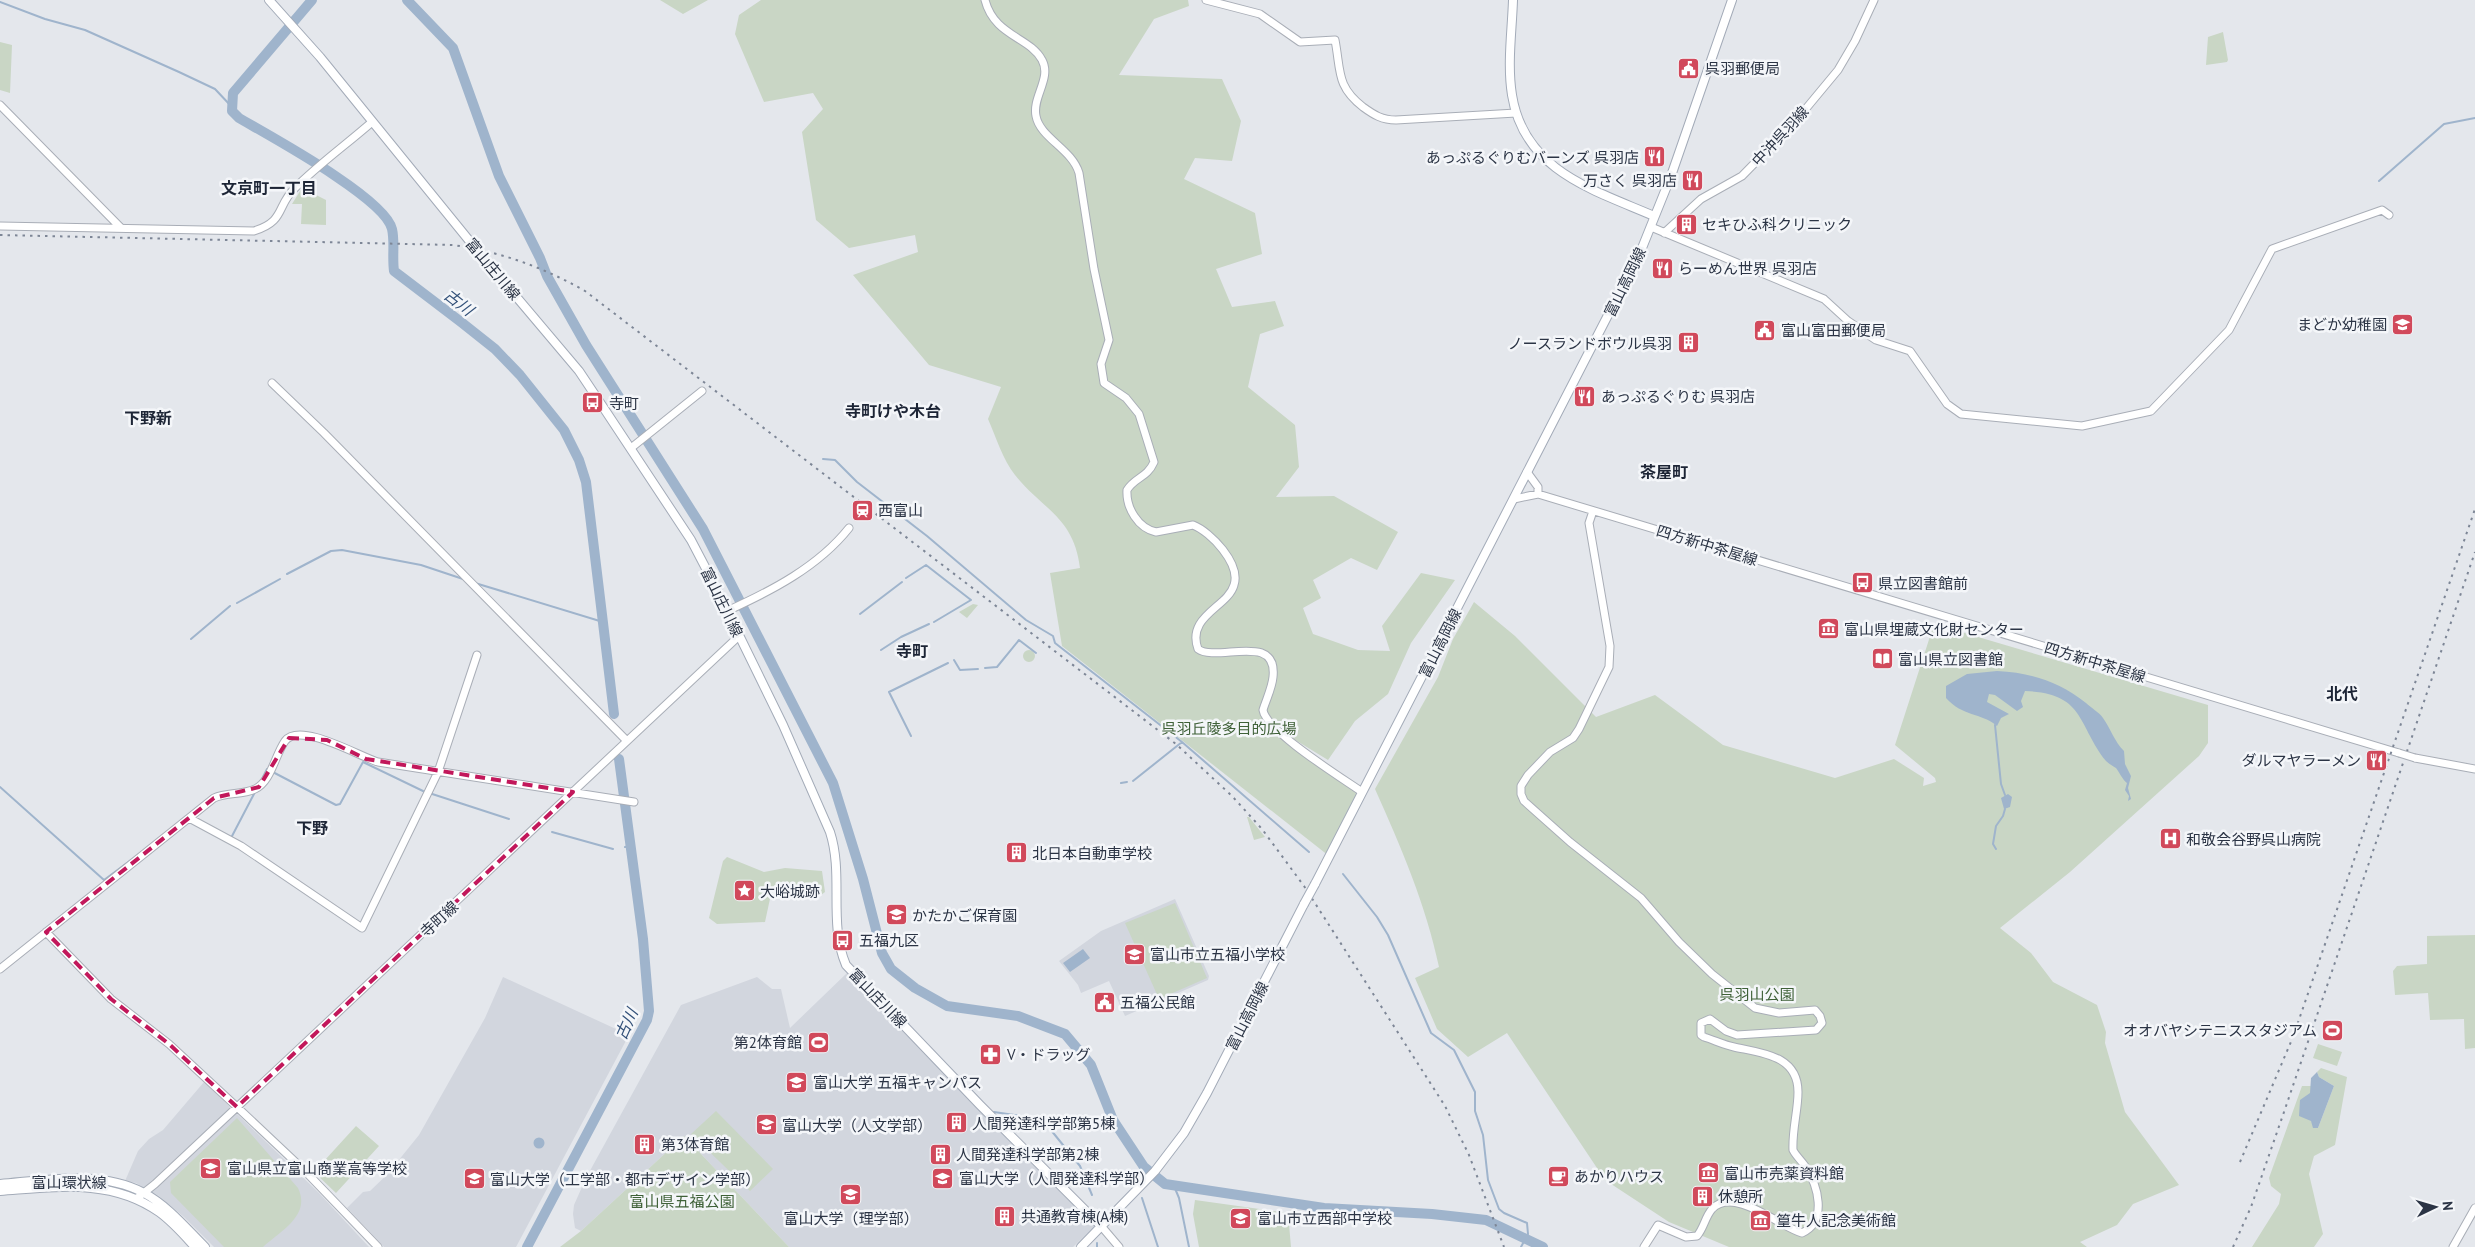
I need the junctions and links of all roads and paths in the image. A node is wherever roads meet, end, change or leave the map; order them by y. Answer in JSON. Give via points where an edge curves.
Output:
{"nodes":[{"id":1,"x":269,"y":0,"type":"edge"},
{"id":2,"x":985,"y":0,"type":"edge"},
{"id":3,"x":1206,"y":0,"type":"edge"},
{"id":4,"x":1513,"y":0,"type":"edge"},
{"id":5,"x":1732,"y":0,"type":"edge"},
{"id":6,"x":1874,"y":0,"type":"edge"},
{"id":7,"x":0,"y":105,"type":"edge"},
{"id":8,"x":1516,"y":113,"type":"junction"},
{"id":9,"x":372,"y":122,"type":"junction"},
{"id":10,"x":2389,"y":215,"type":"dead end"},
{"id":11,"x":1654,"y":216,"type":"junction"},
{"id":12,"x":0,"y":226,"type":"edge"},
{"id":13,"x":1650,"y":227,"type":"junction"},
{"id":14,"x":121,"y":228,"type":"junction"},
{"id":15,"x":1664,"y":233,"type":"junction"},
{"id":16,"x":272,"y":383,"type":"dead end"},
{"id":17,"x":702,"y":391,"type":"dead end"},
{"id":18,"x":631,"y":448,"type":"junction"},
{"id":19,"x":1527,"y":472,"type":"junction"},
{"id":20,"x":1538,"y":494,"type":"junction"},
{"id":21,"x":1514,"y":499,"type":"junction"},
{"id":22,"x":1593,"y":511,"type":"junction"},
{"id":23,"x":849,"y":528,"type":"dead end"},
{"id":24,"x":726,"y":610,"type":"junction"},
{"id":25,"x":739,"y":636,"type":"junction"},
{"id":26,"x":476,"y":655,"type":"dead end"},
{"id":27,"x":627,"y":741,"type":"junction"},
{"id":28,"x":2475,"y":769,"type":"edge"},
{"id":29,"x":438,"y":772,"type":"junction"},
{"id":30,"x":573,"y":792,"type":"junction"},
{"id":31,"x":1362,"y":792,"type":"junction"},
{"id":32,"x":634,"y":802,"type":"dead end"},
{"id":33,"x":189,"y":818,"type":"junction"},
{"id":34,"x":46,"y":932,"type":"junction"},
{"id":35,"x":0,"y":969,"type":"edge"},
{"id":36,"x":237,"y":1107,"type":"junction"},
{"id":37,"x":62,"y":1183,"type":"junction"},
{"id":38,"x":0,"y":1184,"type":"edge"},
{"id":39,"x":0,"y":1191,"type":"edge"},
{"id":40,"x":143,"y":1193,"type":"junction"},
{"id":41,"x":136,"y":1199,"type":"junction"},
{"id":42,"x":2475,"y":1208,"type":"edge"},
{"id":43,"x":1102,"y":1227,"type":"junction"},
{"id":44,"x":195,"y":1247,"type":"edge"},
{"id":45,"x":205,"y":1247,"type":"edge"},
{"id":46,"x":378,"y":1247,"type":"edge"},
{"id":47,"x":1081,"y":1247,"type":"edge"},
{"id":48,"x":1119,"y":1247,"type":"edge"},
{"id":49,"x":1644,"y":1247,"type":"edge"},
{"id":50,"x":2453,"y":1247,"type":"edge"}],
"edges":[{"from":1,"to":9,"type":"main road","name":"富山庄川線"},
{"from":2,"to":31,"type":"street","via":[[991,14],[1005,30],[1042,60],[1045,72],[1036,103],[1036,116],[1044,132],[1072,158],[1079,173],[1109,340],[1101,364],[1102,376],[1107,386],[1126,398],[1139,414],[1154,462],[1146,475],[1127,490],[1129,507],[1135,518],[1151,531],[1193,525],[1214,538],[1224,551],[1235,578],[1234,587],[1198,628],[1198,649],[1210,653],[1251,650],[1266,656],[1273,671],[1263,710],[1268,722]]},
{"from":3,"to":8,"type":"street","via":[[1260,14],[1300,42],[1335,40],[1344,88],[1351,98],[1377,117],[1396,120]]},
{"from":4,"to":8,"type":"main road","via":[[1510,74]]},
{"from":5,"to":11,"type":"main road","name":"富山高岡線"},
{"from":6,"to":15,"type":"street","name":"中沖呉羽線","via":[[1856,41],[1838,70],[1788,129],[1742,176],[1701,199]]},
{"from":7,"to":14,"type":"street"},
{"from":8,"to":11,"type":"main road","via":[[1538,151],[1553,167],[1580,184]]},
{"from":9,"to":14,"type":"street","via":[[293,189],[277,219],[266,227],[254,231]]},
{"from":9,"to":18,"type":"main road","name":"富山庄川線","via":[[579,371]]},
{"from":10,"to":15,"type":"street","via":[[2382,210],[2272,249],[2229,330],[2151,411],[2082,426],[1961,414],[1947,404],[1910,351],[1876,340],[1824,300]]},
{"from":11,"to":13,"type":"main road","name":"富山高岡線"},
{"from":12,"to":14,"type":"street"},
{"from":13,"to":15,"type":"street"},
{"from":13,"to":19,"type":"main road","name":"富山高岡線","via":[[1614,307]]},
{"from":16,"to":27,"type":"street"},
{"from":17,"to":18,"type":"street"},
{"from":18,"to":24,"type":"main road","name":"富山庄川線","via":[[691,540]]},
{"from":19,"to":20,"type":"street","via":[[1538,487]]},
{"from":19,"to":21,"type":"main road","name":"富山高岡線"},
{"from":20,"to":21,"type":"street","name":"四方新中茶屋線"},
{"from":20,"to":22,"type":"street","name":"四方新中茶屋線"},
{"from":21,"to":31,"type":"main road","name":"富山高岡線"},
{"from":22,"to":28,"type":"street","name":"四方新中茶屋線","bridge":true,"via":[[2399,754]]},
{"from":22,"to":49,"type":"street","via":[[1589,523],[1610,646],[1609,667],[1573,738],[1550,752],[1521,786],[1520,794],[1570,842],[1641,898],[1712,974],[1756,1008],[1779,1013],[1815,1010],[1822,1023],[1816,1030],[1745,1035],[1726,1031],[1710,1019],[1701,1023],[1700,1028],[1704,1037],[1761,1052],[1787,1063],[1794,1071],[1798,1092],[1793,1150],[1816,1188],[1817,1216],[1814,1223],[1802,1233],[1758,1210],[1722,1204],[1712,1209],[1696,1236],[1686,1237],[1658,1226]]},
{"from":23,"to":24,"type":"street","via":[[822,556],[800,572]]},
{"from":24,"to":25,"type":"main road","name":"富山庄川線"},
{"from":25,"to":27,"type":"street","name":"寺町線"},
{"from":25,"to":43,"type":"main road","name":"富山庄川線","via":[[795,750],[830,832],[834,848],[839,945],[846,965]]},
{"from":26,"to":29,"type":"street"},
{"from":27,"to":30,"type":"street","name":"寺町線"},
{"from":29,"to":30,"type":"street"},
{"from":29,"to":33,"type":"street","via":[[366,759],[328,740],[292,737],[286,740],[259,787],[214,798]]},
{"from":29,"to":33,"type":"street","via":[[362,928],[241,846]]},
{"from":30,"to":32,"type":"street"},
{"from":30,"to":36,"type":"street","name":"寺町線"},
{"from":31,"to":43,"type":"main road","name":"富山高岡線","bridge":true,"via":[[1184,1133],[1148,1180]]},
{"from":33,"to":34,"type":"street"},
{"from":34,"to":35,"type":"street"},
{"from":34,"to":36,"type":"street","via":[[111,999],[169,1044]]},
{"from":36,"to":40,"type":"street","name":"寺町線"},
{"from":36,"to":46,"type":"street"},
{"from":37,"to":38,"type":"main road","name":"富山環状線"},
{"from":37,"to":39,"type":"main road","name":"富山環状線"},
{"from":37,"to":40,"type":"main road","name":"富山環状線","via":[[86,1179],[114,1182]]},
{"from":37,"to":41,"type":"main road","name":"富山環状線","via":[[105,1188]]},
{"from":40,"to":41,"type":"street","name":"寺町線"},
{"from":40,"to":45,"type":"main road","name":"富山環状線","via":[[177,1219]]},
{"from":41,"to":44,"type":"main road","name":"富山環状線","via":[[160,1213]]},
{"from":42,"to":50,"type":"street"},
{"from":43,"to":47,"type":"main road","name":"富山高岡線"},
{"from":43,"to":48,"type":"street"}]}
